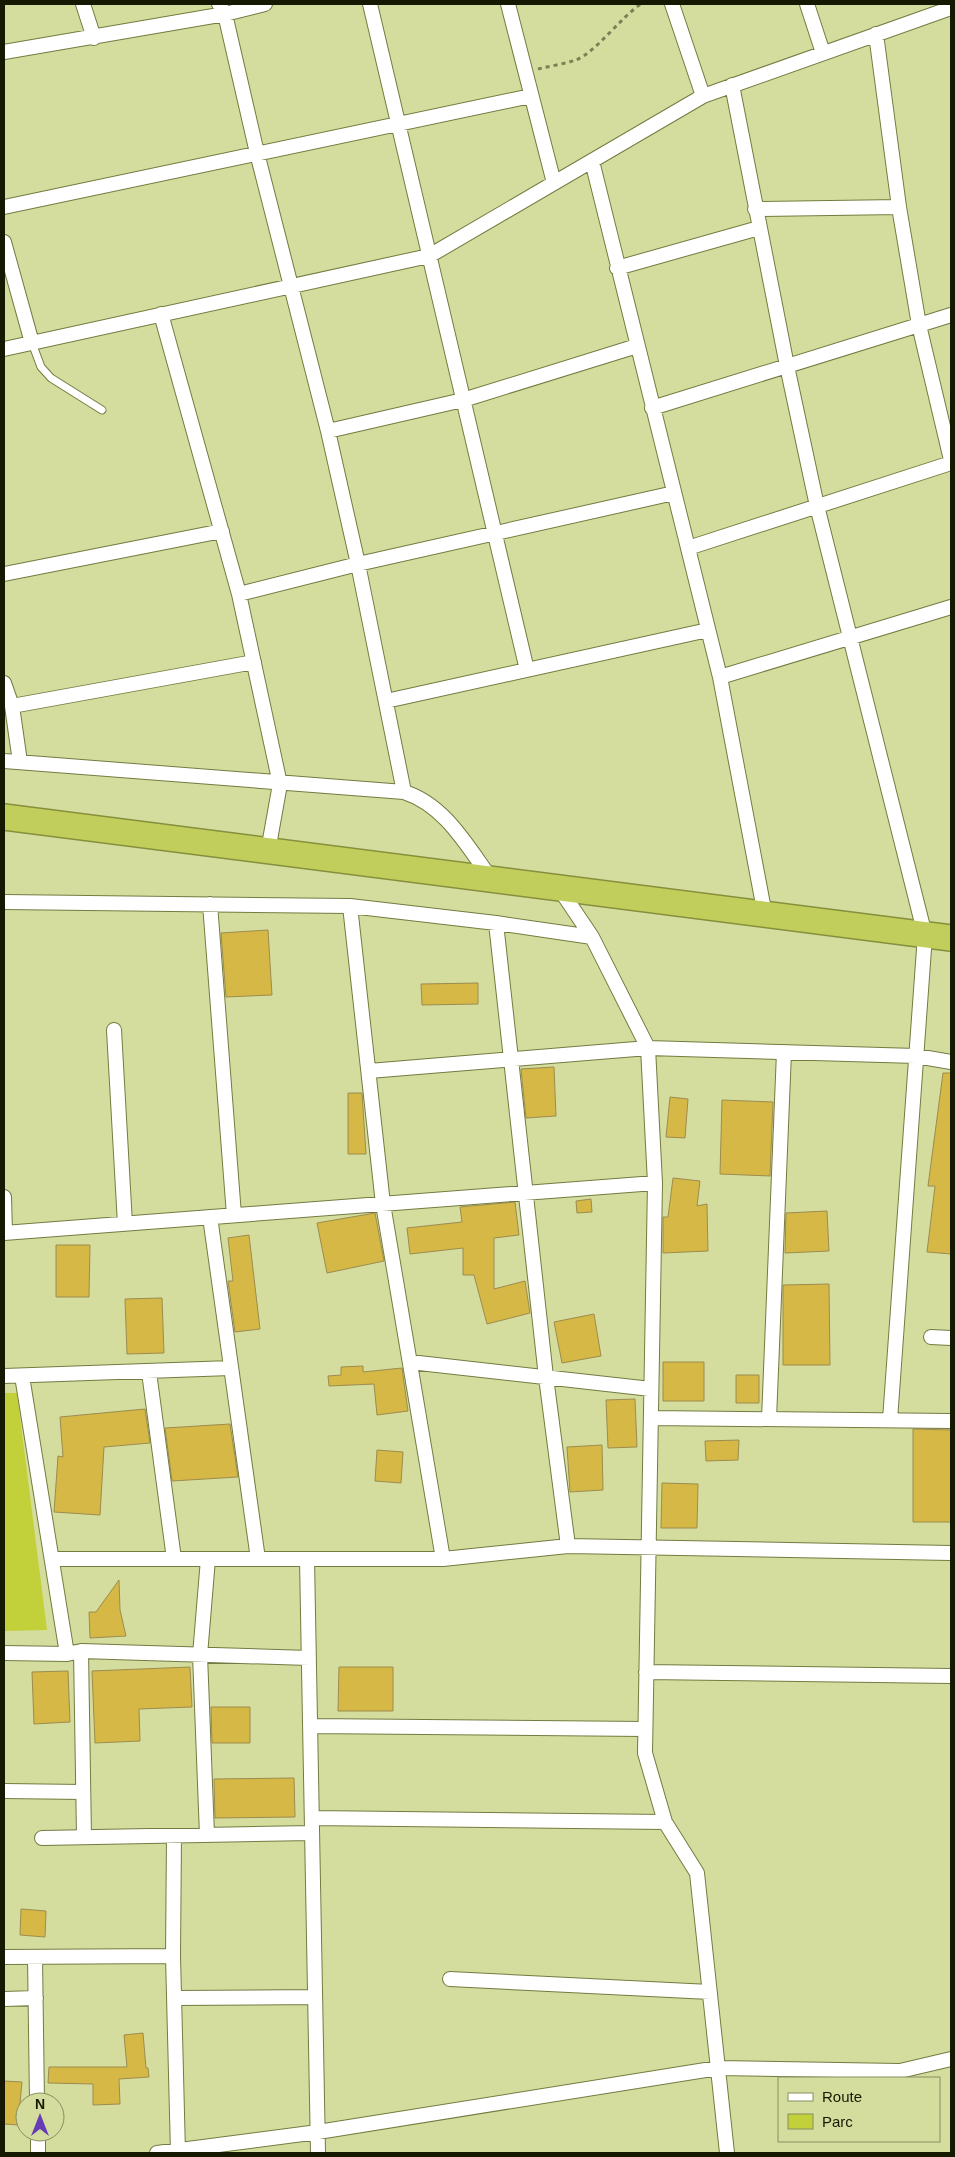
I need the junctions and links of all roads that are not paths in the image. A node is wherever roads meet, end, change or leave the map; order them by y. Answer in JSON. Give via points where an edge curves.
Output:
{"nodes":[{"id":1,"x":83,"y":4,"type":"edge"},
{"id":2,"x":265,"y":4,"type":"edge"},
{"id":3,"x":370,"y":4,"type":"edge"},
{"id":4,"x":508,"y":4,"type":"edge"},
{"id":5,"x":672,"y":4,"type":"edge"},
{"id":6,"x":807,"y":4,"type":"edge"},
{"id":7,"x":951,"y":8,"type":"edge"},
{"id":8,"x":222,"y":9,"type":"edge"},
{"id":9,"x":876,"y":34,"type":"junction"},
{"id":10,"x":94,"y":38,"type":"junction"},
{"id":11,"x":4,"y":52,"type":"edge"},
{"id":12,"x":823,"y":53,"type":"junction"},
{"id":13,"x":732,"y":85,"type":"junction"},
{"id":14,"x":531,"y":96,"type":"junction"},
{"id":15,"x":703,"y":96,"type":"junction"},
{"id":16,"x":398,"y":124,"type":"junction"},
{"id":17,"x":257,"y":153,"type":"junction"},
{"id":18,"x":592,"y":161,"type":"junction"},
{"id":19,"x":554,"y":183,"type":"junction"},
{"id":20,"x":4,"y":207,"type":"edge"},
{"id":21,"x":899,"y":207,"type":"junction"},
{"id":22,"x":755,"y":209,"type":"junction"},
{"id":23,"x":759,"y":228,"type":"junction"},
{"id":24,"x":4,"y":242,"type":"edge"},
{"id":25,"x":429,"y":256,"type":"junction"},
{"id":26,"x":618,"y":268,"type":"junction"},
{"id":27,"x":292,"y":286,"type":"junction"},
{"id":28,"x":161,"y":314,"type":"junction"},
{"id":29,"x":951,"y":315,"type":"edge"},
{"id":30,"x":919,"y":325,"type":"junction"},
{"id":31,"x":32,"y":342,"type":"junction"},
{"id":32,"x":637,"y":346,"type":"junction"},
{"id":33,"x":4,"y":349,"type":"edge"},
{"id":34,"x":787,"y":366,"type":"junction"},
{"id":35,"x":463,"y":400,"type":"junction"},
{"id":36,"x":652,"y":408,"type":"junction"},
{"id":37,"x":102,"y":410,"type":"dead end"},
{"id":38,"x":328,"y":431,"type":"junction"},
{"id":39,"x":951,"y":461,"type":"edge"},
{"id":40,"x":674,"y":493,"type":"junction"},
{"id":41,"x":817,"y":506,"type":"junction"},
{"id":42,"x":222,"y":531,"type":"junction"},
{"id":43,"x":494,"y":534,"type":"junction"},
{"id":44,"x":688,"y":548,"type":"junction"},
{"id":45,"x":358,"y":564,"type":"junction"},
{"id":46,"x":4,"y":574,"type":"edge"},
{"id":47,"x":239,"y":594,"type":"junction"},
{"id":48,"x":951,"y":607,"type":"edge"},
{"id":49,"x":708,"y":630,"type":"junction"},
{"id":50,"x":850,"y":638,"type":"junction"},
{"id":51,"x":254,"y":662,"type":"junction"},
{"id":52,"x":526,"y":670,"type":"junction"},
{"id":53,"x":720,"y":677,"type":"junction"},
{"id":54,"x":4,"y":683,"type":"edge"},
{"id":55,"x":386,"y":701,"type":"junction"},
{"id":56,"x":12,"y":706,"type":"junction"},
{"id":57,"x":4,"y":761,"type":"edge"},
{"id":58,"x":20,"y":762,"type":"junction"},
{"id":59,"x":280,"y":784,"type":"junction"},
{"id":60,"x":404,"y":792,"type":"junction"},
{"id":61,"x":4,"y":816,"type":"edge"},
{"id":62,"x":268,"y":851,"type":"junction"},
{"id":63,"x":492,"y":880,"type":"junction"},
{"id":64,"x":559,"y":888,"type":"junction"},
{"id":65,"x":4,"y":902,"type":"edge"},
{"id":66,"x":210,"y":904,"type":"junction"},
{"id":67,"x":350,"y":906,"type":"junction"},
{"id":68,"x":765,"y":915,"type":"junction"},
{"id":69,"x":496,"y":923,"type":"junction"},
{"id":70,"x":924,"y":935,"type":"junction"},
{"id":71,"x":592,"y":937,"type":"junction"},
{"id":72,"x":951,"y":938,"type":"edge"},
{"id":73,"x":114,"y":1030,"type":"dead end"},
{"id":74,"x":648,"y":1048,"type":"junction"},
{"id":75,"x":784,"y":1052,"type":"junction"},
{"id":76,"x":916,"y":1056,"type":"junction"},
{"id":77,"x":511,"y":1060,"type":"junction"},
{"id":78,"x":951,"y":1062,"type":"edge"},
{"id":79,"x":369,"y":1072,"type":"junction"},
{"id":80,"x":655,"y":1183,"type":"junction"},
{"id":81,"x":526,"y":1193,"type":"junction"},
{"id":82,"x":4,"y":1197,"type":"edge"},
{"id":83,"x":383,"y":1204,"type":"junction"},
{"id":84,"x":234,"y":1215,"type":"junction"},
{"id":85,"x":210,"y":1217,"type":"junction"},
{"id":86,"x":125,"y":1224,"type":"junction"},
{"id":87,"x":5,"y":1233,"type":"edge"},
{"id":88,"x":931,"y":1338,"type":"dead end"},
{"id":89,"x":951,"y":1338,"type":"edge"},
{"id":90,"x":410,"y":1362,"type":"junction"},
{"id":91,"x":232,"y":1368,"type":"junction"},
{"id":92,"x":149,"y":1372,"type":"junction"},
{"id":93,"x":4,"y":1376,"type":"edge"},
{"id":94,"x":22,"y":1376,"type":"junction"},
{"id":95,"x":546,"y":1377,"type":"junction"},
{"id":96,"x":651,"y":1389,"type":"junction"},
{"id":97,"x":651,"y":1418,"type":"junction"},
{"id":98,"x":769,"y":1419,"type":"junction"},
{"id":99,"x":890,"y":1420,"type":"junction"},
{"id":100,"x":951,"y":1421,"type":"edge"},
{"id":101,"x":568,"y":1546,"type":"junction"},
{"id":102,"x":648,"y":1548,"type":"junction"},
{"id":103,"x":951,"y":1553,"type":"edge"},
{"id":104,"x":443,"y":1558,"type":"junction"},
{"id":105,"x":52,"y":1559,"type":"junction"},
{"id":106,"x":174,"y":1559,"type":"junction"},
{"id":107,"x":208,"y":1559,"type":"junction"},
{"id":108,"x":258,"y":1559,"type":"junction"},
{"id":109,"x":307,"y":1559,"type":"junction"},
{"id":110,"x":4,"y":1653,"type":"edge"},
{"id":111,"x":74,"y":1653,"type":"junction"},
{"id":112,"x":200,"y":1656,"type":"junction"},
{"id":113,"x":309,"y":1658,"type":"junction"},
{"id":114,"x":646,"y":1672,"type":"junction"},
{"id":115,"x":951,"y":1676,"type":"edge"},
{"id":116,"x":310,"y":1726,"type":"junction"},
{"id":117,"x":645,"y":1729,"type":"junction"},
{"id":118,"x":4,"y":1791,"type":"edge"},
{"id":119,"x":83,"y":1792,"type":"junction"},
{"id":120,"x":665,"y":1822,"type":"junction"},
{"id":121,"x":312,"y":1825,"type":"junction"},
{"id":122,"x":207,"y":1835,"type":"junction"},
{"id":123,"x":174,"y":1836,"type":"junction"},
{"id":124,"x":84,"y":1837,"type":"junction"},
{"id":125,"x":42,"y":1838,"type":"dead end"},
{"id":126,"x":173,"y":1956,"type":"junction"},
{"id":127,"x":4,"y":1957,"type":"edge"},
{"id":128,"x":35,"y":1957,"type":"junction"},
{"id":129,"x":450,"y":1978,"type":"dead end"},
{"id":130,"x":710,"y":1992,"type":"junction"},
{"id":131,"x":315,"y":1997,"type":"junction"},
{"id":132,"x":4,"y":1998,"type":"edge"},
{"id":133,"x":36,"y":1998,"type":"junction"},
{"id":134,"x":174,"y":1998,"type":"junction"},
{"id":135,"x":951,"y":2059,"type":"edge"},
{"id":136,"x":718,"y":2068,"type":"junction"},
{"id":137,"x":37,"y":2092,"type":"edge"},
{"id":138,"x":318,"y":2132,"type":"junction"},
{"id":139,"x":178,"y":2152,"type":"edge"},
{"id":140,"x":156,"y":2153,"type":"edge"},
{"id":141,"x":318,"y":2153,"type":"edge"},
{"id":142,"x":727,"y":2153,"type":"edge"}],
"edges":[{"from":1,"to":10,"type":"street"},
{"from":2,"to":8,"type":"street"},
{"from":3,"to":16,"type":"street"},
{"from":4,"to":14,"type":"street"},
{"from":5,"to":15,"type":"street"},
{"from":6,"to":12,"type":"street"},
{"from":7,"to":9,"type":"street"},
{"from":8,"to":10,"type":"street"},
{"from":8,"to":17,"type":"street"},
{"from":9,"to":12,"type":"street"},
{"from":9,"to":21,"type":"street"},
{"from":10,"to":11,"type":"street"},
{"from":12,"to":13,"type":"street"},
{"from":13,"to":15,"type":"street"},
{"from":13,"to":22,"type":"street"},
{"from":14,"to":16,"type":"street"},
{"from":14,"to":19,"type":"street"},
{"from":15,"to":18,"type":"street"},
{"from":16,"to":17,"type":"street"},
{"from":16,"to":25,"type":"street"},
{"from":17,"to":20,"type":"street"},
{"from":17,"to":27,"type":"street"},
{"from":18,"to":19,"type":"street"},
{"from":18,"to":26,"type":"street"},
{"from":19,"to":25,"type":"street"},
{"from":21,"to":22,"type":"street"},
{"from":21,"to":30,"type":"street"},
{"from":22,"to":23,"type":"street"},
{"from":23,"to":26,"type":"street"},
{"from":23,"to":34,"type":"street"},
{"from":24,"to":31,"type":"street"},
{"from":25,"to":27,"type":"street"},
{"from":25,"to":35,"type":"street"},
{"from":26,"to":32,"type":"street"},
{"from":27,"to":28,"type":"street"},
{"from":27,"to":38,"type":"street"},
{"from":28,"to":31,"type":"street"},
{"from":28,"to":42,"type":"street"},
{"from":29,"to":30,"type":"street"},
{"from":30,"to":34,"type":"street"},
{"from":30,"to":39,"type":"street"},
{"from":31,"to":33,"type":"street"},
{"from":31,"to":37,"type":"lane","via":[[41,367],[51,378]]},
{"from":32,"to":35,"type":"street"},
{"from":32,"to":36,"type":"street"},
{"from":34,"to":36,"type":"street"},
{"from":34,"to":41,"type":"street"},
{"from":35,"to":38,"type":"street"},
{"from":35,"to":43,"type":"street"},
{"from":36,"to":40,"type":"street"},
{"from":38,"to":45,"type":"street"},
{"from":39,"to":41,"type":"street"},
{"from":40,"to":43,"type":"street"},
{"from":40,"to":44,"type":"street"},
{"from":41,"to":44,"type":"street"},
{"from":41,"to":50,"type":"street"},
{"from":42,"to":46,"type":"street"},
{"from":42,"to":47,"type":"street"},
{"from":43,"to":45,"type":"street"},
{"from":43,"to":52,"type":"street"},
{"from":44,"to":49,"type":"street"},
{"from":45,"to":47,"type":"street"},
{"from":45,"to":55,"type":"street"},
{"from":47,"to":51,"type":"street"},
{"from":48,"to":50,"type":"street"},
{"from":49,"to":52,"type":"street"},
{"from":49,"to":53,"type":"street"},
{"from":50,"to":53,"type":"street"},
{"from":50,"to":70,"type":"street"},
{"from":51,"to":56,"type":"street"},
{"from":51,"to":59,"type":"street"},
{"from":52,"to":55,"type":"street"},
{"from":53,"to":68,"type":"street"},
{"from":54,"to":56,"type":"street"},
{"from":55,"to":60,"type":"street"},
{"from":56,"to":58,"type":"street"},
{"from":57,"to":58,"type":"street"},
{"from":58,"to":59,"type":"street"},
{"from":59,"to":60,"type":"street"},
{"from":59,"to":62,"type":"street"},
{"from":60,"to":63,"type":"street","via":[[420,797],[447,819]]},
{"from":61,"to":62,"type":"highway"},
{"from":62,"to":63,"type":"highway"},
{"from":63,"to":64,"type":"highway"},
{"from":64,"to":68,"type":"highway"},
{"from":64,"to":71,"type":"street"},
{"from":65,"to":66,"type":"street"},
{"from":66,"to":67,"type":"street"},
{"from":66,"to":84,"type":"street"},
{"from":67,"to":69,"type":"street"},
{"from":67,"to":79,"type":"street"},
{"from":68,"to":70,"type":"highway"},
{"from":69,"to":71,"type":"street"},
{"from":69,"to":77,"type":"street"},
{"from":70,"to":72,"type":"highway"},
{"from":70,"to":76,"type":"street"},
{"from":71,"to":74,"type":"street"},
{"from":73,"to":86,"type":"street"},
{"from":74,"to":75,"type":"street"},
{"from":74,"to":77,"type":"street"},
{"from":74,"to":80,"type":"street"},
{"from":75,"to":76,"type":"street"},
{"from":75,"to":98,"type":"street"},
{"from":76,"to":78,"type":"street"},
{"from":76,"to":99,"type":"street"},
{"from":77,"to":79,"type":"street"},
{"from":77,"to":81,"type":"street"},
{"from":79,"to":83,"type":"street"},
{"from":80,"to":81,"type":"street"},
{"from":80,"to":96,"type":"street"},
{"from":81,"to":83,"type":"street"},
{"from":81,"to":95,"type":"street"},
{"from":82,"to":87,"type":"street"},
{"from":83,"to":84,"type":"street"},
{"from":83,"to":90,"type":"street"},
{"from":84,"to":85,"type":"street"},
{"from":85,"to":86,"type":"street"},
{"from":85,"to":91,"type":"street"},
{"from":86,"to":87,"type":"street"},
{"from":88,"to":89,"type":"street"},
{"from":90,"to":95,"type":"street"},
{"from":90,"to":104,"type":"street"},
{"from":91,"to":92,"type":"street"},
{"from":91,"to":108,"type":"street"},
{"from":92,"to":94,"type":"street"},
{"from":92,"to":106,"type":"street"},
{"from":93,"to":94,"type":"street"},
{"from":94,"to":105,"type":"street"},
{"from":95,"to":96,"type":"street"},
{"from":95,"to":101,"type":"street"},
{"from":96,"to":97,"type":"street"},
{"from":97,"to":98,"type":"street"},
{"from":97,"to":102,"type":"street"},
{"from":98,"to":99,"type":"street"},
{"from":99,"to":100,"type":"street"},
{"from":101,"to":102,"type":"street"},
{"from":101,"to":104,"type":"street"},
{"from":102,"to":103,"type":"street"},
{"from":102,"to":114,"type":"street"},
{"from":104,"to":109,"type":"street"},
{"from":105,"to":106,"type":"street"},
{"from":105,"to":111,"type":"street"},
{"from":106,"to":107,"type":"street"},
{"from":107,"to":108,"type":"street"},
{"from":107,"to":112,"type":"street"},
{"from":108,"to":109,"type":"street"},
{"from":109,"to":113,"type":"street"},
{"from":110,"to":111,"type":"street"},
{"from":111,"to":112,"type":"street"},
{"from":111,"to":119,"type":"street"},
{"from":112,"to":113,"type":"street"},
{"from":112,"to":122,"type":"street"},
{"from":113,"to":116,"type":"street"},
{"from":114,"to":115,"type":"street"},
{"from":114,"to":117,"type":"street"},
{"from":116,"to":117,"type":"street"},
{"from":116,"to":121,"type":"street"},
{"from":117,"to":120,"type":"street","via":[[645,1753]]},
{"from":118,"to":119,"type":"street"},
{"from":119,"to":124,"type":"street"},
{"from":120,"to":121,"type":"street"},
{"from":120,"to":130,"type":"street","via":[[697,1873]]},
{"from":121,"to":122,"type":"street"},
{"from":121,"to":131,"type":"street"},
{"from":122,"to":123,"type":"street"},
{"from":123,"to":124,"type":"street"},
{"from":123,"to":126,"type":"street"},
{"from":124,"to":125,"type":"street"},
{"from":126,"to":128,"type":"street"},
{"from":126,"to":134,"type":"street"},
{"from":127,"to":128,"type":"street"},
{"from":128,"to":133,"type":"street"},
{"from":129,"to":130,"type":"street"},
{"from":130,"to":136,"type":"street"},
{"from":131,"to":134,"type":"street"},
{"from":131,"to":138,"type":"street"},
{"from":132,"to":133,"type":"street"},
{"from":133,"to":137,"type":"street"},
{"from":134,"to":139,"type":"street"},
{"from":135,"to":136,"type":"street","via":[[900,2071]]},
{"from":136,"to":138,"type":"street"},
{"from":136,"to":142,"type":"street"},
{"from":138,"to":139,"type":"street"},
{"from":138,"to":141,"type":"street"},
{"from":139,"to":140,"type":"street"}]}
